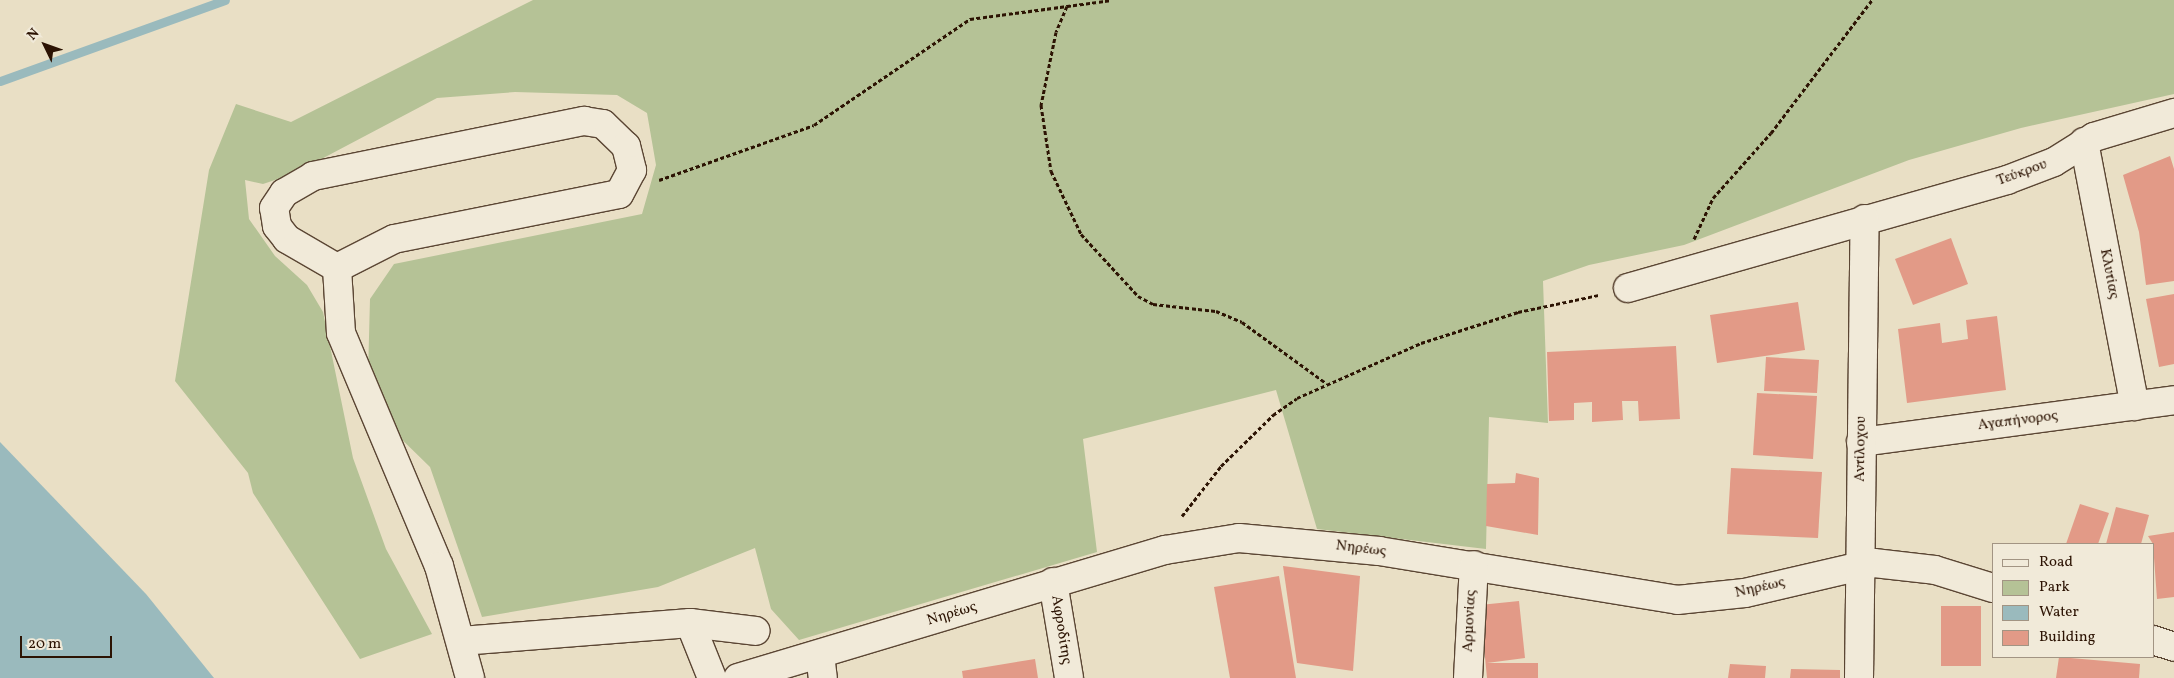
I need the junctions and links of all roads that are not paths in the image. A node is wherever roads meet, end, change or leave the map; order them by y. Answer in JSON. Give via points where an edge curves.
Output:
{"nodes":[{"id":1,"x":2174,"y":114,"type":"edge"},
{"id":2,"x":2084,"y":142,"type":"junction"},
{"id":3,"x":1865,"y":219,"type":"junction"},
{"id":4,"x":337,"y":268,"type":"junction"},
{"id":5,"x":1628,"y":288,"type":"road end"},
{"id":6,"x":2174,"y":400,"type":"edge"},
{"id":7,"x":2135,"y":406,"type":"junction"},
{"id":8,"x":1862,"y":442,"type":"junction"},
{"id":9,"x":1474,"y":565,"type":"junction"},
{"id":10,"x":1860,"y":566,"type":"junction"},
{"id":11,"x":1053,"y":582,"type":"junction"},
{"id":12,"x":1992,"y":588,"type":"edge"},
{"id":13,"x":690,"y":623,"type":"junction"},
{"id":14,"x":756,"y":631,"type":"dead end"},
{"id":15,"x":2154,"y":640,"type":"edge"},
{"id":16,"x":461,"y":641,"type":"junction"},
{"id":17,"x":2174,"y":647,"type":"edge"},
{"id":18,"x":821,"y":667,"type":"edge"},
{"id":19,"x":470,"y":678,"type":"edge"},
{"id":20,"x":712,"y":678,"type":"edge"},
{"id":21,"x":738,"y":678,"type":"edge"},
{"id":22,"x":1069,"y":678,"type":"edge"},
{"id":23,"x":1468,"y":678,"type":"edge"},
{"id":24,"x":1859,"y":678,"type":"edge"}],
"edges":[{"from":1,"to":2,"type":"street","name":"Τεύκρου"},
{"from":2,"to":3,"type":"street","name":"Τεύκρου","via":[[2028,173]]},
{"from":2,"to":7,"type":"street","name":"Κλυτίας"},
{"from":3,"to":5,"type":"street","name":"Τεύκρου"},
{"from":3,"to":8,"type":"street","name":"Αντίλοχου"},
{"from":4,"to":4,"type":"street","via":[[288,239],[276,226],[274,208],[284,193],[313,176],[584,121],[603,124],[626,146],[632,170],[619,194],[394,239]]},
{"from":4,"to":16,"type":"street","via":[[341,333],[439,566]]},
{"from":6,"to":7,"type":"street","name":"Αγαπήνορος"},
{"from":7,"to":8,"type":"street","name":"Αγαπήνορος"},
{"from":8,"to":10,"type":"street","name":"Αντίλοχου"},
{"from":9,"to":10,"type":"street","name":"Νηρέως","via":[[1677,600],[1730,596]]},
{"from":9,"to":11,"type":"street","name":"Νηρέως","via":[[1265,538],[1165,550]]},
{"from":9,"to":23,"type":"street","name":"Αρμονίας"},
{"from":10,"to":12,"type":"street","name":"Νηρέως","via":[[1894,564],[1935,570]]},
{"from":10,"to":24,"type":"street","name":"Αντίλοχου"},
{"from":11,"to":18,"type":"street","name":"Νηρέως"},
{"from":11,"to":22,"type":"street","name":"Αφροδίτης"},
{"from":13,"to":14,"type":"street"},
{"from":13,"to":16,"type":"street"},
{"from":13,"to":20,"type":"street"},
{"from":15,"to":17,"type":"street"},
{"from":16,"to":19,"type":"street"},
{"from":18,"to":21,"type":"street","name":"Νηρέως"}]}
